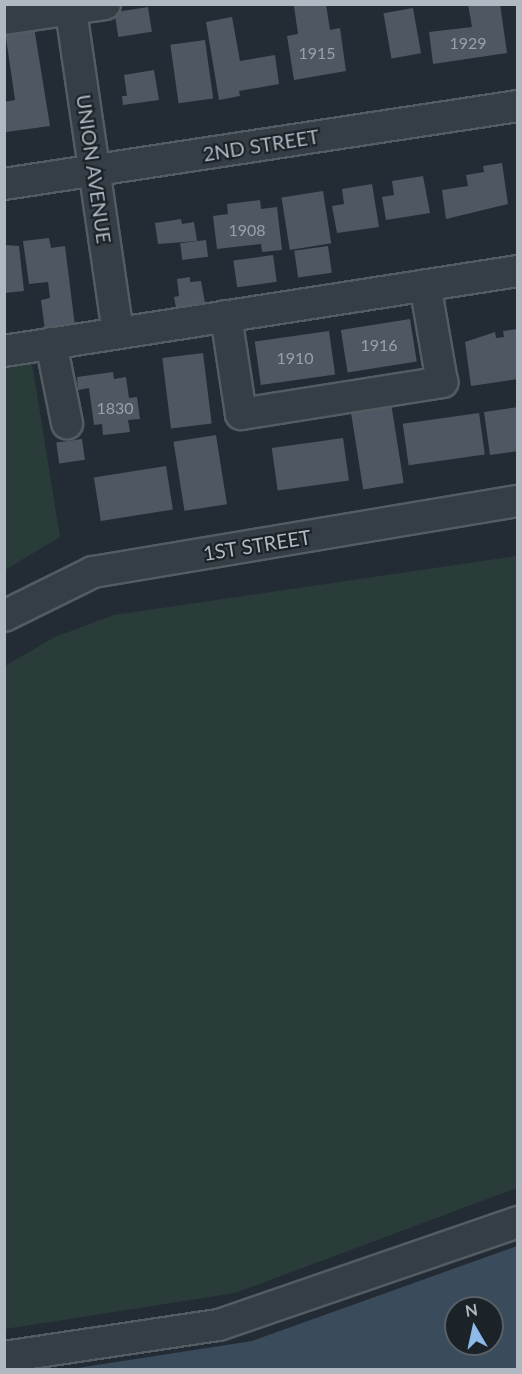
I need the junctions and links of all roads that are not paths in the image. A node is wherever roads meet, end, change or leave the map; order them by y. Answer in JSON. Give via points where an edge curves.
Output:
{"nodes":[{"id":1,"x":105,"y":4,"type":"edge"},
{"id":2,"x":70,"y":7,"type":"edge"},
{"id":3,"x":4,"y":19,"type":"edge"},
{"id":4,"x":518,"y":106,"type":"edge"},
{"id":5,"x":94,"y":170,"type":"junction"},
{"id":6,"x":4,"y":184,"type":"edge"},
{"id":7,"x":518,"y":271,"type":"edge"},
{"id":8,"x":425,"y":285,"type":"junction"},
{"id":9,"x":226,"y":316,"type":"junction"},
{"id":10,"x":118,"y":333,"type":"junction"},
{"id":11,"x":51,"y":343,"type":"junction"},
{"id":12,"x":4,"y":351,"type":"edge"},
{"id":13,"x":67,"y":423,"type":"dead end"},
{"id":14,"x":518,"y":501,"type":"edge"},
{"id":15,"x":4,"y":616,"type":"edge"},
{"id":16,"x":518,"y":1222,"type":"edge"},
{"id":17,"x":4,"y":1357,"type":"edge"}],
"edges":[{"from":1,"to":2,"type":"street"},
{"from":2,"to":3,"type":"street"},
{"from":2,"to":5,"type":"street","name":"UNION AVENUE"},
{"from":4,"to":5,"type":"street","name":"2ND STREET"},
{"from":5,"to":6,"type":"street","name":"2ND STREET"},
{"from":5,"to":10,"type":"street","name":"UNION AVENUE"},
{"from":7,"to":8,"type":"street"},
{"from":8,"to":9,"type":"street"},
{"from":8,"to":9,"type":"street","via":[[442,382],[241,414]]},
{"from":9,"to":10,"type":"street"},
{"from":10,"to":11,"type":"street"},
{"from":11,"to":12,"type":"street"},
{"from":11,"to":13,"type":"street"},
{"from":14,"to":15,"type":"street","name":"1ST STREET","via":[[93,572]]},
{"from":16,"to":17,"type":"street","via":[[219,1325]]}]}
